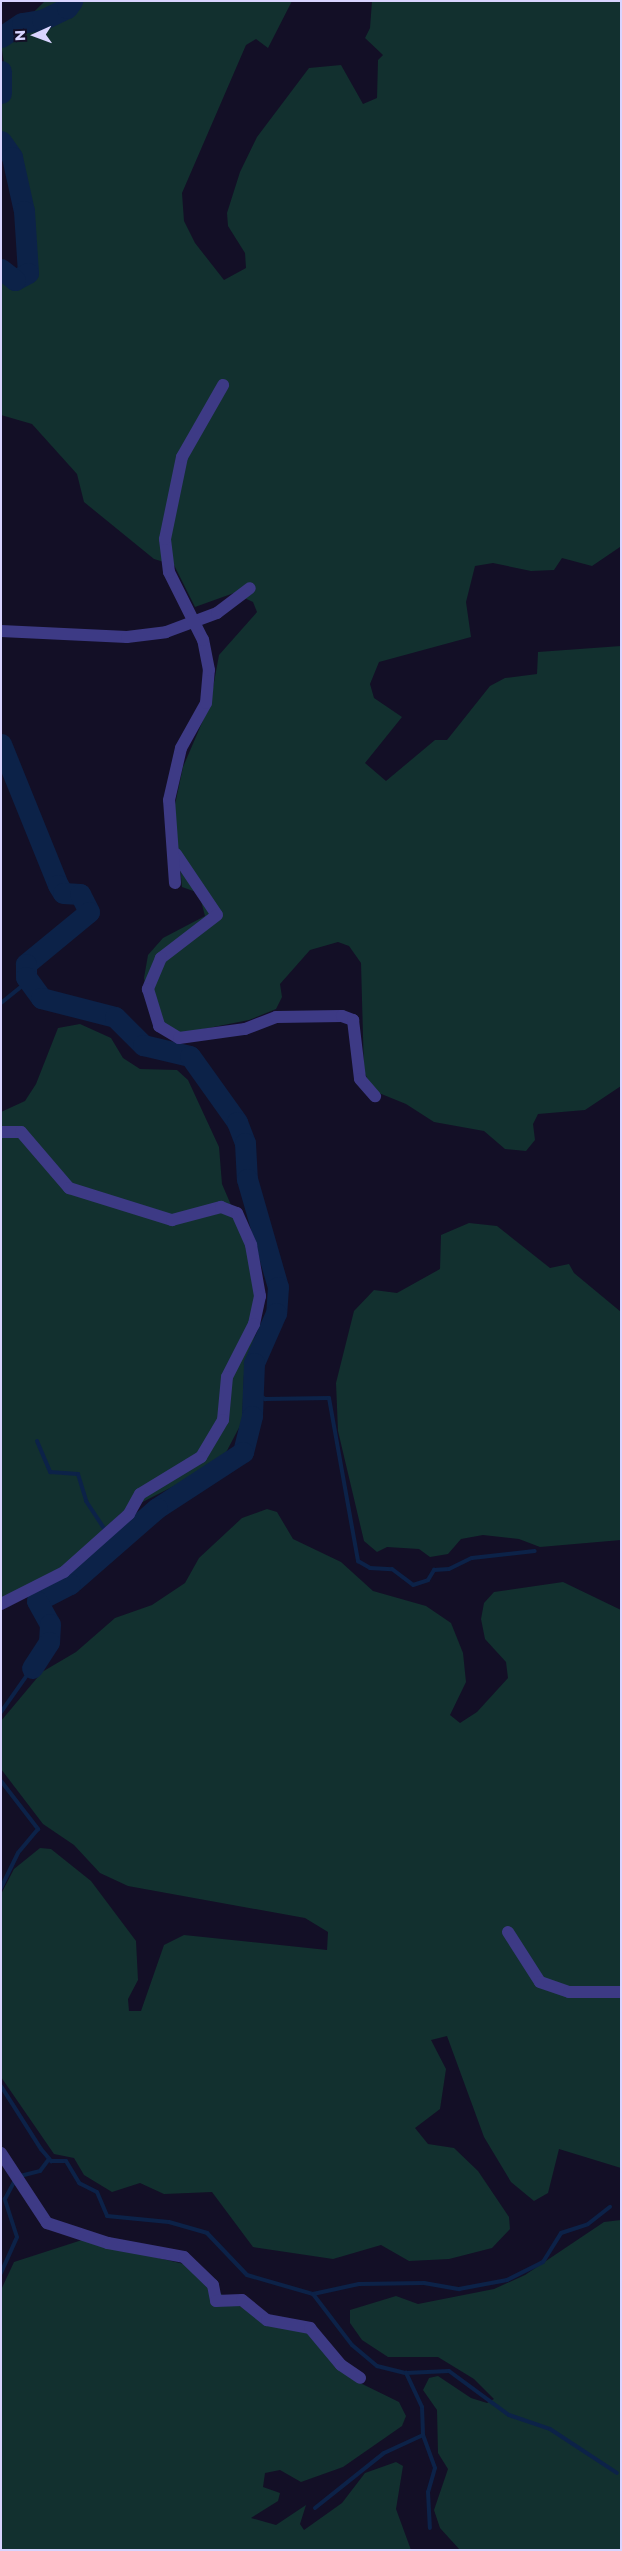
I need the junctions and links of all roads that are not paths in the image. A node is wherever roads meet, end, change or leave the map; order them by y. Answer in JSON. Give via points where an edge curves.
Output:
{"nodes":[{"id":1,"x":223,"y":385,"type":"dead end"},
{"id":2,"x":250,"y":588,"type":"dead end"},
{"id":3,"x":195,"y":623,"type":"junction"},
{"id":4,"x":1,"y":632,"type":"edge"},
{"id":5,"x":176,"y":854,"type":"junction"},
{"id":6,"x":175,"y":883,"type":"dead end"},
{"id":7,"x":375,"y":1096,"type":"dead end"},
{"id":8,"x":1,"y":1132,"type":"edge"},
{"id":9,"x":1,"y":1604,"type":"edge"},
{"id":10,"x":508,"y":1932,"type":"dead end"},
{"id":11,"x":621,"y":1992,"type":"edge"},
{"id":12,"x":1,"y":2153,"type":"edge"},
{"id":13,"x":360,"y":2378,"type":"dead end"}],
"edges":[{"from":1,"to":3,"type":"street","via":[[182,457],[165,539],[169,572]]},
{"from":2,"to":3,"type":"street"},
{"from":3,"to":4,"type":"street","via":[[127,636]]},
{"from":3,"to":5,"type":"street","via":[[208,652],[209,670],[206,703],[180,748],[171,786],[169,813]]},
{"from":5,"to":6,"type":"street"},
{"from":5,"to":7,"type":"street","via":[[217,915],[161,958],[148,989],[160,1026],[179,1038],[245,1029],[276,1017],[342,1016],[353,1020],[360,1080]]},
{"from":8,"to":9,"type":"street","via":[[21,1132],[69,1188],[172,1220],[230,1209],[244,1221],[260,1296],[254,1324],[229,1371],[223,1420],[201,1457],[140,1494],[130,1514],[64,1572]]},
{"from":10,"to":11,"type":"street","via":[[540,1982],[568,1992]]},
{"from":12,"to":13,"type":"street","via":[[47,2223],[108,2243],[184,2257],[213,2285],[216,2302],[242,2300],[267,2320],[310,2328],[340,2365]]}]}
